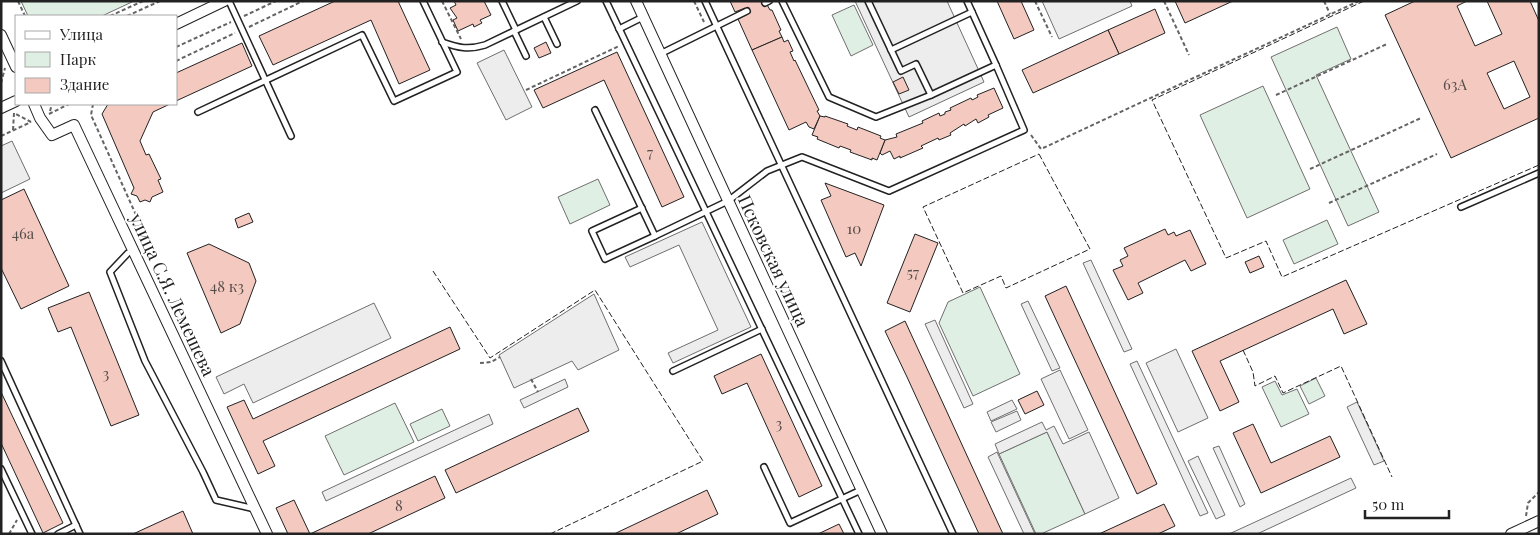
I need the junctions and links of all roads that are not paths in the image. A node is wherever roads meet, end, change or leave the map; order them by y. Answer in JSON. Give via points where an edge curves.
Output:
{"nodes":[{"id":1,"x":224,"y":1,"type":"edge"},
{"id":2,"x":229,"y":1,"type":"edge"},
{"id":3,"x":423,"y":1,"type":"edge"},
{"id":4,"x":502,"y":1,"type":"edge"},
{"id":5,"x":557,"y":1,"type":"edge"},
{"id":6,"x":577,"y":1,"type":"edge"},
{"id":7,"x":606,"y":1,"type":"edge"},
{"id":8,"x":636,"y":1,"type":"edge"},
{"id":9,"x":705,"y":1,"type":"edge"},
{"id":10,"x":782,"y":1,"type":"edge"},
{"id":11,"x":868,"y":1,"type":"edge"},
{"id":12,"x":967,"y":1,"type":"edge"},
{"id":13,"x":561,"y":9,"type":"junction"},
{"id":14,"x":747,"y":11,"type":"dead end"},
{"id":15,"x":972,"y":12,"type":"junction"},
{"id":16,"x":544,"y":17,"type":"junction"},
{"id":17,"x":643,"y":17,"type":"junction"},
{"id":18,"x":178,"y":23,"type":"edge"},
{"id":19,"x":717,"y":27,"type":"junction"},
{"id":20,"x":619,"y":29,"type":"junction"},
{"id":21,"x":515,"y":30,"type":"junction"},
{"id":22,"x":1,"y":35,"type":"edge"},
{"id":23,"x":442,"y":42,"type":"junction"},
{"id":24,"x":557,"y":44,"type":"dead end"},
{"id":25,"x":891,"y":50,"type":"junction"},
{"id":26,"x":660,"y":54,"type":"junction"},
{"id":27,"x":526,"y":56,"type":"dead end"},
{"id":28,"x":15,"y":65,"type":"edge"},
{"id":29,"x":996,"y":65,"type":"junction"},
{"id":30,"x":266,"y":80,"type":"junction"},
{"id":31,"x":931,"y":95,"type":"junction"},
{"id":32,"x":15,"y":101,"type":"edge"},
{"id":33,"x":34,"y":105,"type":"edge"},
{"id":34,"x":1,"y":108,"type":"edge"},
{"id":35,"x":595,"y":110,"type":"dead end"},
{"id":36,"x":198,"y":112,"type":"dead end"},
{"id":37,"x":291,"y":136,"type":"dead end"},
{"id":38,"x":782,"y":165,"type":"junction"},
{"id":39,"x":1539,"y":173,"type":"edge"},
{"id":40,"x":728,"y":201,"type":"junction"},
{"id":41,"x":1461,"y":207,"type":"dead end"},
{"id":42,"x":642,"y":208,"type":"junction"},
{"id":43,"x":706,"y":212,"type":"junction"},
{"id":44,"x":655,"y":236,"type":"junction"},
{"id":45,"x":133,"y":250,"type":"junction"},
{"id":46,"x":762,"y":329,"type":"junction"},
{"id":47,"x":1,"y":362,"type":"edge"},
{"id":48,"x":673,"y":371,"type":"dead end"},
{"id":49,"x":764,"y":467,"type":"dead end"},
{"id":50,"x":1,"y":469,"type":"edge"},
{"id":51,"x":861,"y":490,"type":"junction"},
{"id":52,"x":842,"y":499,"type":"junction"},
{"id":53,"x":255,"y":509,"type":"junction"},
{"id":54,"x":1534,"y":523,"type":"edge"},
{"id":55,"x":76,"y":525,"type":"junction"},
{"id":56,"x":32,"y":534,"type":"edge"},
{"id":57,"x":58,"y":534,"type":"edge"},
{"id":58,"x":80,"y":534,"type":"edge"},
{"id":59,"x":267,"y":534,"type":"edge"},
{"id":60,"x":859,"y":534,"type":"edge"},
{"id":61,"x":882,"y":534,"type":"edge"},
{"id":62,"x":953,"y":534,"type":"edge"},
{"id":63,"x":1511,"y":534,"type":"edge"}],
"edges":[{"from":1,"to":18,"type":"street"},
{"from":2,"to":30,"type":"lane"},
{"from":3,"to":23,"type":"lane"},
{"from":4,"to":21,"type":"lane"},
{"from":5,"to":13,"type":"lane"},
{"from":6,"to":13,"type":"lane"},
{"from":7,"to":20,"type":"lane"},
{"from":8,"to":17,"type":"street","name":"Псковская улица"},
{"from":9,"to":19,"type":"lane"},
{"from":10,"to":31,"type":"lane","via":[[829,96],[876,117]]},
{"from":11,"to":25,"type":"lane"},
{"from":12,"to":15,"type":"lane"},
{"from":13,"to":16,"type":"lane"},
{"from":14,"to":19,"type":"lane"},
{"from":15,"to":25,"type":"lane"},
{"from":15,"to":29,"type":"lane"},
{"from":16,"to":21,"type":"lane"},
{"from":16,"to":24,"type":"lane"},
{"from":17,"to":20,"type":"lane"},
{"from":17,"to":26,"type":"street","name":"Псковская улица"},
{"from":19,"to":26,"type":"lane"},
{"from":19,"to":38,"type":"lane"},
{"from":20,"to":43,"type":"lane"},
{"from":21,"to":23,"type":"lane","via":[[472,48]]},
{"from":21,"to":27,"type":"lane"},
{"from":22,"to":28,"type":"street"},
{"from":23,"to":30,"type":"lane","via":[[457,72],[394,102],[362,35]]},
{"from":25,"to":31,"type":"lane","via":[[901,71],[916,64]]},
{"from":26,"to":40,"type":"street","name":"Псковская улица"},
{"from":29,"to":31,"type":"lane"},
{"from":29,"to":38,"type":"lane","via":[[1024,130],[889,191],[802,157]]},
{"from":30,"to":36,"type":"lane"},
{"from":30,"to":37,"type":"lane"},
{"from":32,"to":34,"type":"street"},
{"from":33,"to":45,"type":"street","name":"улица С.Я. Лемешева","via":[[36,120],[52,135],[74,125]]},
{"from":35,"to":42,"type":"lane"},
{"from":38,"to":40,"type":"lane","via":[[767,171]]},
{"from":38,"to":62,"type":"lane"},
{"from":39,"to":41,"type":"lane"},
{"from":40,"to":43,"type":"lane"},
{"from":40,"to":51,"type":"street","name":"Псковская улица"},
{"from":42,"to":44,"type":"lane"},
{"from":42,"to":44,"type":"lane","via":[[592,231],[605,259]]},
{"from":43,"to":44,"type":"lane"},
{"from":43,"to":46,"type":"lane"},
{"from":45,"to":53,"type":"street","name":"улица С.Я. Лемешева"},
{"from":45,"to":53,"type":"lane","via":[[110,272],[145,361],[216,500]]},
{"from":46,"to":48,"type":"lane"},
{"from":46,"to":52,"type":"lane"},
{"from":47,"to":55,"type":"lane"},
{"from":49,"to":52,"type":"lane","via":[[790,523]]},
{"from":50,"to":56,"type":"lane"},
{"from":51,"to":52,"type":"lane"},
{"from":51,"to":61,"type":"street","name":"Псковская улица"},
{"from":52,"to":60,"type":"lane"},
{"from":53,"to":59,"type":"street","name":"улица С.Я. Лемешева"},
{"from":54,"to":63,"type":"street"},
{"from":55,"to":57,"type":"lane"},
{"from":55,"to":58,"type":"lane"}]}
